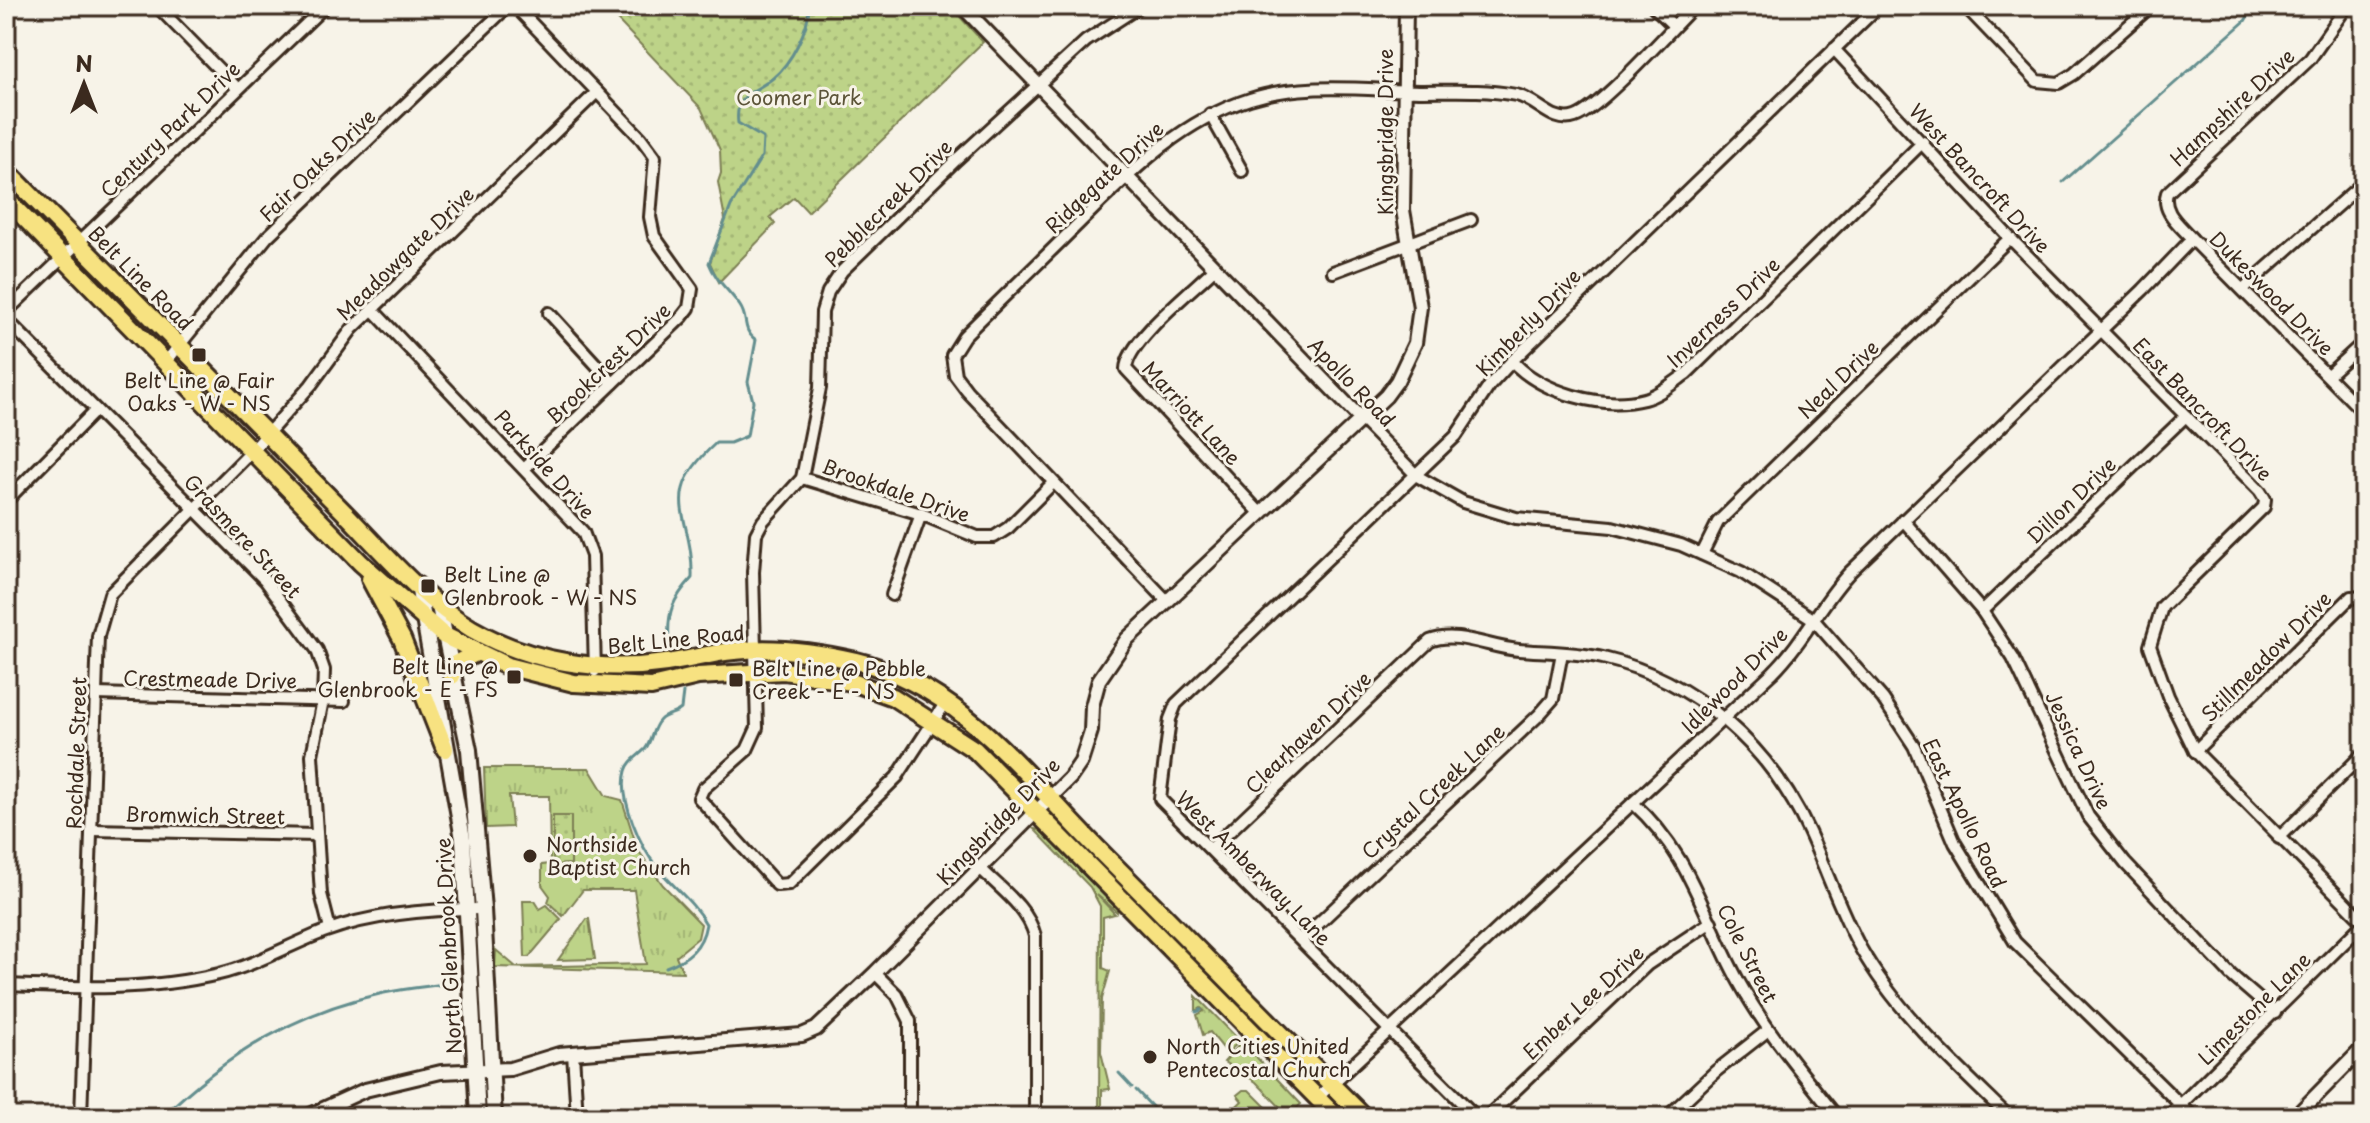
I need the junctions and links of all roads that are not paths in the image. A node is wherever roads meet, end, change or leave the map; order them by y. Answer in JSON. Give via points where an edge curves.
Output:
{"nodes":[{"id":1,"x":157,"y":6,"type":"edge"},
{"id":2,"x":325,"y":6,"type":"edge"},
{"id":3,"x":508,"y":6,"type":"edge"},
{"id":4,"x":515,"y":6,"type":"edge"},
{"id":5,"x":962,"y":6,"type":"edge"},
{"id":6,"x":1140,"y":6,"type":"edge"},
{"id":7,"x":1406,"y":6,"type":"edge"},
{"id":8,"x":1653,"y":6,"type":"edge"},
{"id":9,"x":1694,"y":6,"type":"edge"},
{"id":10,"x":1879,"y":6,"type":"edge"},
{"id":11,"x":1965,"y":6,"type":"edge"},
{"id":12,"x":2151,"y":6,"type":"edge"},
{"id":13,"x":2347,"y":6,"type":"edge"},
{"id":14,"x":1674,"y":26,"type":"junction"},
{"id":15,"x":1834,"y":49,"type":"junction"},
{"id":16,"x":1039,"y":84,"type":"junction"},
{"id":17,"x":238,"y":89,"type":"junction"},
{"id":18,"x":1405,"y":90,"type":"junction"},
{"id":19,"x":597,"y":92,"type":"junction"},
{"id":20,"x":1210,"y":114,"type":"junction"},
{"id":21,"x":1923,"y":142,"type":"junction"},
{"id":22,"x":6,"y":170,"type":"edge"},
{"id":23,"x":1242,"y":171,"type":"dead end"},
{"id":24,"x":1127,"y":176,"type":"junction"},
{"id":25,"x":2364,"y":182,"type":"edge"},
{"id":26,"x":2167,"y":193,"type":"joint"},
{"id":27,"x":6,"y":199,"type":"edge"},
{"id":28,"x":1471,"y":220,"type":"dead end"},
{"id":29,"x":2010,"y":238,"type":"junction"},
{"id":30,"x":2192,"y":239,"type":"junction"},
{"id":31,"x":78,"y":243,"type":"junction"},
{"id":32,"x":1408,"y":244,"type":"junction"},
{"id":33,"x":64,"y":258,"type":"junction"},
{"id":34,"x":1215,"y":268,"type":"junction"},
{"id":35,"x":1333,"y":272,"type":"dead end"},
{"id":36,"x":2243,"y":289,"type":"junction"},
{"id":37,"x":372,"y":309,"type":"junction"},
{"id":38,"x":6,"y":312,"type":"edge"},
{"id":39,"x":549,"y":313,"type":"dead end"},
{"id":40,"x":6,"y":319,"type":"edge"},
{"id":41,"x":2100,"y":331,"type":"junction"},
{"id":42,"x":2364,"y":342,"type":"edge"},
{"id":43,"x":180,"y":345,"type":"junction"},
{"id":44,"x":1512,"y":361,"type":"junction"},
{"id":45,"x":165,"y":363,"type":"junction"},
{"id":46,"x":2328,"y":375,"type":"junction"},
{"id":47,"x":613,"y":383,"type":"junction"},
{"id":48,"x":96,"y":410,"type":"junction"},
{"id":49,"x":2364,"y":413,"type":"edge"},
{"id":50,"x":2186,"y":416,"type":"junction"},
{"id":51,"x":1361,"y":419,"type":"junction"},
{"id":52,"x":266,"y":434,"type":"junction"},
{"id":53,"x":252,"y":451,"type":"junction"},
{"id":54,"x":525,"y":468,"type":"junction"},
{"id":55,"x":1417,"y":476,"type":"junction"},
{"id":56,"x":802,"y":478,"type":"junction"},
{"id":57,"x":1053,"y":483,"type":"junction"},
{"id":58,"x":6,"y":501,"type":"edge"},
{"id":59,"x":194,"y":510,"type":"junction"},
{"id":60,"x":1260,"y":513,"type":"junction"},
{"id":61,"x":921,"y":514,"type":"junction"},
{"id":62,"x":1903,"y":520,"type":"junction"},
{"id":63,"x":1702,"y":554,"type":"junction"},
{"id":64,"x":361,"y":563,"type":"junction"},
{"id":65,"x":418,"y":585,"type":"junction"},
{"id":66,"x":892,"y":595,"type":"dead end"},
{"id":67,"x":2364,"y":599,"type":"edge"},
{"id":68,"x":1168,"y":602,"type":"junction"},
{"id":69,"x":439,"y":606,"type":"junction"},
{"id":70,"x":1982,"y":611,"type":"junction"},
{"id":71,"x":1813,"y":619,"type":"junction"},
{"id":72,"x":422,"y":620,"type":"junction"},
{"id":73,"x":443,"y":635,"type":"junction"},
{"id":74,"x":758,"y":650,"type":"junction"},
{"id":75,"x":476,"y":653,"type":"junction"},
{"id":76,"x":1562,"y":653,"type":"junction"},
{"id":77,"x":595,"y":667,"type":"junction"},
{"id":78,"x":758,"y":670,"type":"junction"},
{"id":79,"x":452,"y":676,"type":"junction"},
{"id":80,"x":595,"y":685,"type":"junction"},
{"id":81,"x":96,"y":694,"type":"junction"},
{"id":82,"x":323,"y":700,"type":"junction"},
{"id":83,"x":344,"y":701,"type":"dead end"},
{"id":84,"x":946,"y":702,"type":"junction"},
{"id":85,"x":1176,"y":704,"type":"joint"},
{"id":86,"x":1723,"y":718,"type":"junction"},
{"id":87,"x":933,"y":720,"type":"junction"},
{"id":88,"x":445,"y":749,"type":"junction"},
{"id":89,"x":2195,"y":751,"type":"junction"},
{"id":90,"x":2364,"y":753,"type":"edge"},
{"id":91,"x":1633,"y":803,"type":"junction"},
{"id":92,"x":1043,"y":807,"type":"junction"},
{"id":93,"x":92,"y":830,"type":"junction"},
{"id":94,"x":317,"y":835,"type":"junction"},
{"id":95,"x":2279,"y":838,"type":"junction"},
{"id":96,"x":1211,"y":849,"type":"junction"},
{"id":97,"x":981,"y":869,"type":"junction"},
{"id":98,"x":467,"y":909,"type":"junction"},
{"id":99,"x":483,"y":909,"type":"junction"},
{"id":100,"x":1711,"y":922,"type":"junction"},
{"id":101,"x":2364,"y":923,"type":"edge"},
{"id":102,"x":330,"y":929,"type":"junction"},
{"id":103,"x":1301,"y":940,"type":"junction"},
{"id":104,"x":1215,"y":966,"type":"junction"},
{"id":105,"x":875,"y":973,"type":"junction"},
{"id":106,"x":1201,"y":980,"type":"junction"},
{"id":107,"x":6,"y":985,"type":"edge"},
{"id":108,"x":85,"y":988,"type":"junction"},
{"id":109,"x":2275,"y":1013,"type":"junction"},
{"id":110,"x":1392,"y":1031,"type":"junction"},
{"id":111,"x":1767,"y":1031,"type":"junction"},
{"id":112,"x":2364,"y":1047,"type":"edge"},
{"id":113,"x":573,"y":1053,"type":"junction"},
{"id":114,"x":491,"y":1069,"type":"junction"},
{"id":115,"x":475,"y":1070,"type":"junction"},
{"id":116,"x":1331,"y":1084,"type":"junction"},
{"id":117,"x":1317,"y":1098,"type":"junction"},
{"id":118,"x":2181,"y":1105,"type":"junction"},
{"id":119,"x":81,"y":1117,"type":"edge"},
{"id":120,"x":306,"y":1117,"type":"edge"},
{"id":121,"x":478,"y":1117,"type":"edge"},
{"id":122,"x":494,"y":1117,"type":"edge"},
{"id":123,"x":577,"y":1117,"type":"edge"},
{"id":124,"x":910,"y":1117,"type":"edge"},
{"id":125,"x":1035,"y":1117,"type":"edge"},
{"id":126,"x":1336,"y":1117,"type":"edge"},
{"id":127,"x":1364,"y":1117,"type":"edge"},
{"id":128,"x":1476,"y":1117,"type":"edge"},
{"id":129,"x":1487,"y":1117,"type":"edge"},
{"id":130,"x":1667,"y":1117,"type":"edge"},
{"id":131,"x":1837,"y":1117,"type":"edge"},
{"id":132,"x":2009,"y":1117,"type":"edge"},
{"id":133,"x":2168,"y":1117,"type":"edge"},
{"id":134,"x":2193,"y":1117,"type":"edge"},
{"id":135,"x":2295,"y":1117,"type":"edge"}],
"edges":[{"from":1,"to":17,"type":"street"},
{"from":2,"to":17,"type":"street","name":"Century Park Drive"},
{"from":3,"to":43,"type":"street","name":"Fair Oaks Drive","via":[[267,237]]},
{"from":4,"to":19,"type":"street","name":"Brookcrest Drive"},
{"from":5,"to":16,"type":"street","name":"Apollo Road"},
{"from":6,"to":16,"type":"street","name":"Pebblecreek Drive","via":[[1086,41]]},
{"from":7,"to":18,"type":"street","name":"Kingsbridge Drive"},
{"from":8,"to":14,"type":"street"},
{"from":9,"to":14,"type":"street","name":"Ridgegate Drive"},
{"from":10,"to":15,"type":"street","name":"Kimberly Drive"},
{"from":11,"to":12,"type":"street","via":[[2037,81],[2059,83]]},
{"from":13,"to":26,"type":"street","name":"Hampshire Drive","via":[[2310,59]]},
{"from":14,"to":18,"type":"street","name":"Ridgegate Drive","via":[[1584,114],[1571,119],[1556,117],[1520,95]]},
{"from":15,"to":21,"type":"street","name":"West Bancroft Drive"},
{"from":15,"to":44,"type":"street","name":"Kimberly Drive"},
{"from":16,"to":24,"type":"street","name":"Apollo Road"},
{"from":16,"to":56,"type":"street","name":"Pebblecreek Drive","via":[[842,271],[828,292],[822,312],[820,388]]},
{"from":17,"to":31,"type":"street","name":"Century Park Drive"},
{"from":18,"to":20,"type":"street","name":"Ridgegate Drive","via":[[1274,93]]},
{"from":18,"to":32,"type":"street","name":"Kingsbridge Drive","via":[[1403,210]]},
{"from":19,"to":37,"type":"street","name":"Meadowgate Drive"},
{"from":19,"to":47,"type":"street","name":"Brookcrest Drive","via":[[655,157],[650,217],[654,236],[692,289],[682,317]]},
{"from":20,"to":23,"type":"street"},
{"from":20,"to":24,"type":"street","name":"Ridgegate Drive","via":[[1174,135]]},
{"from":21,"to":29,"type":"street","name":"West Bancroft Drive"},
{"from":21,"to":44,"type":"street","name":"Inverness Drive","via":[[1667,388],[1643,399],[1573,396],[1527,377]]},
{"from":22,"to":31,"type":"main road","name":"Belt Line Road"},
{"from":24,"to":34,"type":"street","name":"Apollo Road"},
{"from":24,"to":57,"type":"street","name":"Ridgegate Drive","via":[[964,336],[952,355],[955,375],[967,391]]},
{"from":25,"to":36,"type":"street"},
{"from":26,"to":30,"type":"street","name":"Dukeswood Drive","via":[[2166,209]]},
{"from":27,"to":33,"type":"main road","name":"Belt Line Road"},
{"from":28,"to":32,"type":"street"},
{"from":29,"to":41,"type":"street","name":"West Bancroft Drive"},
{"from":29,"to":63,"type":"street","name":"Neal Drive","via":[[1718,522]]},
{"from":30,"to":36,"type":"street","name":"Dukeswood Drive"},
{"from":30,"to":41,"type":"street","name":"Idlewood Drive"},
{"from":31,"to":33,"type":"street","name":"Century Park Drive"},
{"from":31,"to":43,"type":"main road","name":"Belt Line Road"},
{"from":32,"to":35,"type":"street"},
{"from":32,"to":51,"type":"street","name":"Kingsbridge Drive","via":[[1419,288],[1415,343],[1397,381]]},
{"from":33,"to":38,"type":"street","name":"Century Park Drive"},
{"from":33,"to":45,"type":"main road","name":"Belt Line Road"},
{"from":34,"to":51,"type":"street","name":"Apollo Road"},
{"from":34,"to":60,"type":"street","name":"Marriott Lane","via":[[1143,338],[1126,369]]},
{"from":36,"to":46,"type":"street","name":"Dukeswood Drive"},
{"from":37,"to":52,"type":"street","name":"Meadowgate Drive"},
{"from":37,"to":54,"type":"street","name":"Parkside Drive"},
{"from":39,"to":47,"type":"street"},
{"from":40,"to":48,"type":"street","name":"Grasmere Street"},
{"from":41,"to":50,"type":"street","name":"East Bancroft Drive"},
{"from":41,"to":62,"type":"street","name":"Idlewood Drive"},
{"from":42,"to":46,"type":"street"},
{"from":43,"to":45,"type":"street","name":"Fair Oaks Drive"},
{"from":43,"to":52,"type":"main road","name":"Belt Line Road"},
{"from":44,"to":55,"type":"street","name":"Kimberly Drive","via":[[1456,436]]},
{"from":45,"to":53,"type":"main road","name":"Belt Line Road"},
{"from":46,"to":49,"type":"street","name":"Dukeswood Drive"},
{"from":47,"to":54,"type":"street","name":"Brookcrest Drive"},
{"from":48,"to":58,"type":"street"},
{"from":48,"to":59,"type":"street","name":"Grasmere Street"},
{"from":50,"to":70,"type":"street","name":"Dillon Drive"},
{"from":50,"to":89,"type":"street","name":"East Bancroft Drive","via":[[2265,499],[2264,507],[2156,617],[2150,646]]},
{"from":51,"to":55,"type":"street","name":"Apollo Road"},
{"from":51,"to":60,"type":"street","name":"Kingsbridge Drive"},
{"from":52,"to":53,"type":"street","name":"Meadowgate Drive"},
{"from":52,"to":65,"type":"main road","name":"Belt Line Road"},
{"from":53,"to":59,"type":"street","name":"Rochdale Street"},
{"from":53,"to":64,"type":"main road","name":"Belt Line Road"},
{"from":54,"to":77,"type":"street","name":"Parkside Drive","via":[[588,544]]},
{"from":55,"to":63,"type":"street","name":"Apollo Road","via":[[1499,515],[1612,527]]},
{"from":55,"to":85,"type":"street","name":"Kimberly Drive"},
{"from":56,"to":61,"type":"street","name":"Brookdale Drive"},
{"from":56,"to":74,"type":"street","via":[[756,534]]},
{"from":57,"to":61,"type":"street","name":"Brookdale Drive","via":[[994,537],[977,537]]},
{"from":57,"to":68,"type":"street","name":"Ridgegate Drive"},
{"from":59,"to":81,"type":"street","name":"Rochdale Street","via":[[110,594],[98,636]]},
{"from":59,"to":82,"type":"street","name":"Grasmere Street","via":[[265,580],[307,633],[324,670]]},
{"from":60,"to":68,"type":"street","name":"Kingsbridge Drive"},
{"from":61,"to":66,"type":"street"},
{"from":62,"to":70,"type":"street","name":"Jessica Drive"},
{"from":62,"to":71,"type":"street","name":"Idlewood Drive","via":[[1832,591]]},
{"from":63,"to":71,"type":"street","name":"Apollo Road"},
{"from":64,"to":72,"type":"main road","name":"Belt Line Road"},
{"from":64,"to":88,"type":"main road","via":[[402,639]]},
{"from":65,"to":69,"type":"main road","name":"Belt Line Road"},
{"from":65,"to":72,"type":"main road","name":"North Glenbrook Drive"},
{"from":67,"to":89,"type":"street","name":"Stillmeadow Drive","via":[[2351,597]]},
{"from":68,"to":92,"type":"street","name":"Kingsbridge Drive","via":[[1112,657],[1099,680],[1081,762]]},
{"from":69,"to":73,"type":"main road","name":"North Glenbrook Drive"},
{"from":69,"to":77,"type":"main road","name":"Belt Line Road","via":[[499,643]]},
{"from":70,"to":109,"type":"street","name":"Jessica Drive","via":[[2037,702],[2088,816],[2231,975]]},
{"from":71,"to":86,"type":"street","name":"Idlewood Drive","via":[[1791,654]]},
{"from":71,"to":118,"type":"street","name":"East Apollo Road","via":[[1883,699],[1914,746],[1955,843],[2015,942]]},
{"from":72,"to":73,"type":"main road","name":"Belt Line Road"},
{"from":72,"to":88,"type":"main road","name":"North Glenbrook Drive"},
{"from":73,"to":75,"type":"main road","name":"Belt Line Road"},
{"from":73,"to":79,"type":"main road","name":"North Glenbrook Drive"},
{"from":74,"to":77,"type":"main road","name":"Belt Line Road","via":[[664,664]]},
{"from":74,"to":78,"type":"street"},
{"from":74,"to":84,"type":"main road","name":"Belt Line Road","via":[[856,662],[897,675]]},
{"from":75,"to":79,"type":"main road","via":[[455,664]]},
{"from":75,"to":80,"type":"main road","name":"Belt Line Road","via":[[540,676]]},
{"from":76,"to":86,"type":"street","via":[[1604,658],[1651,674]]},
{"from":76,"to":96,"type":"street","name":"Clearhaven Drive","via":[[1453,637],[1430,641]]},
{"from":76,"to":103,"type":"street","name":"Crystal Creek Lane","via":[[1553,699],[1539,715]]},
{"from":77,"to":80,"type":"street","name":"Parkside Drive"},
{"from":78,"to":80,"type":"main road","name":"Belt Line Road","via":[[651,687]]},
{"from":78,"to":87,"type":"main road","name":"Belt Line Road","via":[[869,686]]},
{"from":78,"to":87,"type":"street","via":[[754,740],[699,798],[777,885],[789,884],[897,777]]},
{"from":79,"to":99,"type":"main road","name":"North Glenbrook Drive","via":[[469,750]]},
{"from":81,"to":82,"type":"street","name":"Crestmeade Drive"},
{"from":81,"to":93,"type":"street","name":"Rochdale Street"},
{"from":82,"to":83,"type":"street","name":"Crestmeade Drive"},
{"from":82,"to":94,"type":"street","name":"Grasmere Street","via":[[312,755]]},
{"from":84,"to":87,"type":"street"},
{"from":84,"to":92,"type":"main road","name":"Belt Line Road","via":[[994,737]]},
{"from":85,"to":96,"type":"street","name":"West Amberway Lane","via":[[1160,799]]},
{"from":86,"to":91,"type":"street","name":"Idlewood Drive"},
{"from":86,"to":132,"type":"street","via":[[1762,755],[1788,792],[1829,885],[1878,974],[1954,1065]]},
{"from":87,"to":92,"type":"main road","name":"Belt Line Road"},
{"from":88,"to":98,"type":"main road","name":"North Glenbrook Drive","via":[[463,839]]},
{"from":89,"to":95,"type":"street","name":"East Bancroft Drive"},
{"from":90,"to":95,"type":"street"},
{"from":91,"to":100,"type":"street","name":"Cole Street","via":[[1676,849]]},
{"from":91,"to":110,"type":"street","name":"Idlewood Drive"},
{"from":92,"to":97,"type":"street","name":"Kingsbridge Drive"},
{"from":92,"to":104,"type":"main road","name":"Belt Line Road"},
{"from":92,"to":106,"type":"main road","name":"Belt Line Road"},
{"from":93,"to":94,"type":"street","name":"Bromwich Street"},
{"from":93,"to":108,"type":"street","name":"Rochdale Street"},
{"from":94,"to":102,"type":"street","name":"Grasmere Street","via":[[321,894]]},
{"from":95,"to":101,"type":"street","name":"East Bancroft Drive"},
{"from":96,"to":103,"type":"street","name":"West Amberway Lane"},
{"from":97,"to":105,"type":"street","name":"Kingsbridge Drive"},
{"from":97,"to":125,"type":"street","via":[[1030,919],[1035,936]]},
{"from":98,"to":99,"type":"street"},
{"from":98,"to":102,"type":"street","via":[[426,910]]},
{"from":98,"to":115,"type":"main road","name":"North Glenbrook Drive"},
{"from":99,"to":114,"type":"main road","name":"North Glenbrook Drive"},
{"from":100,"to":111,"type":"street","name":"Cole Street"},
{"from":100,"to":129,"type":"street","name":"Ember Lee Drive","via":[[1648,964]]},
{"from":101,"to":109,"type":"street","name":"Limestone Lane"},
{"from":102,"to":108,"type":"street","via":[[222,973],[171,983]]},
{"from":103,"to":110,"type":"street","name":"West Amberway Lane"},
{"from":104,"to":106,"type":"main road"},
{"from":104,"to":116,"type":"main road","name":"Belt Line Road"},
{"from":105,"to":113,"type":"street","name":"Kingsbridge Drive","via":[[816,1029],[802,1035]]},
{"from":105,"to":124,"type":"street","via":[[897,995],[910,1021]]},
{"from":106,"to":117,"type":"main road","name":"Belt Line Road"},
{"from":107,"to":108,"type":"street"},
{"from":108,"to":119,"type":"street","name":"Rochdale Street"},
{"from":109,"to":118,"type":"street","name":"Limestone Lane"},
{"from":110,"to":116,"type":"street","name":"Idlewood Drive"},
{"from":110,"to":128,"type":"street","name":"West Amberway Lane"},
{"from":111,"to":130,"type":"street"},
{"from":111,"to":131,"type":"street","name":"Cole Street"},
{"from":112,"to":135,"type":"street"},
{"from":113,"to":114,"type":"street","name":"Kingsbridge Drive"},
{"from":113,"to":123,"type":"street"},
{"from":114,"to":115,"type":"street","name":"Kingsbridge Drive"},
{"from":114,"to":122,"type":"main road","name":"North Glenbrook Drive"},
{"from":115,"to":120,"type":"street","name":"Kingsbridge Drive","via":[[441,1072],[365,1090]]},
{"from":115,"to":121,"type":"main road","name":"North Glenbrook Drive"},
{"from":116,"to":117,"type":"street","name":"Idlewood Drive"},
{"from":116,"to":127,"type":"main road","name":"Belt Line Road"},
{"from":117,"to":126,"type":"main road","name":"Belt Line Road"},
{"from":118,"to":133,"type":"street","name":"Limestone Lane"},
{"from":118,"to":134,"type":"street","name":"East Apollo Road"}]}
